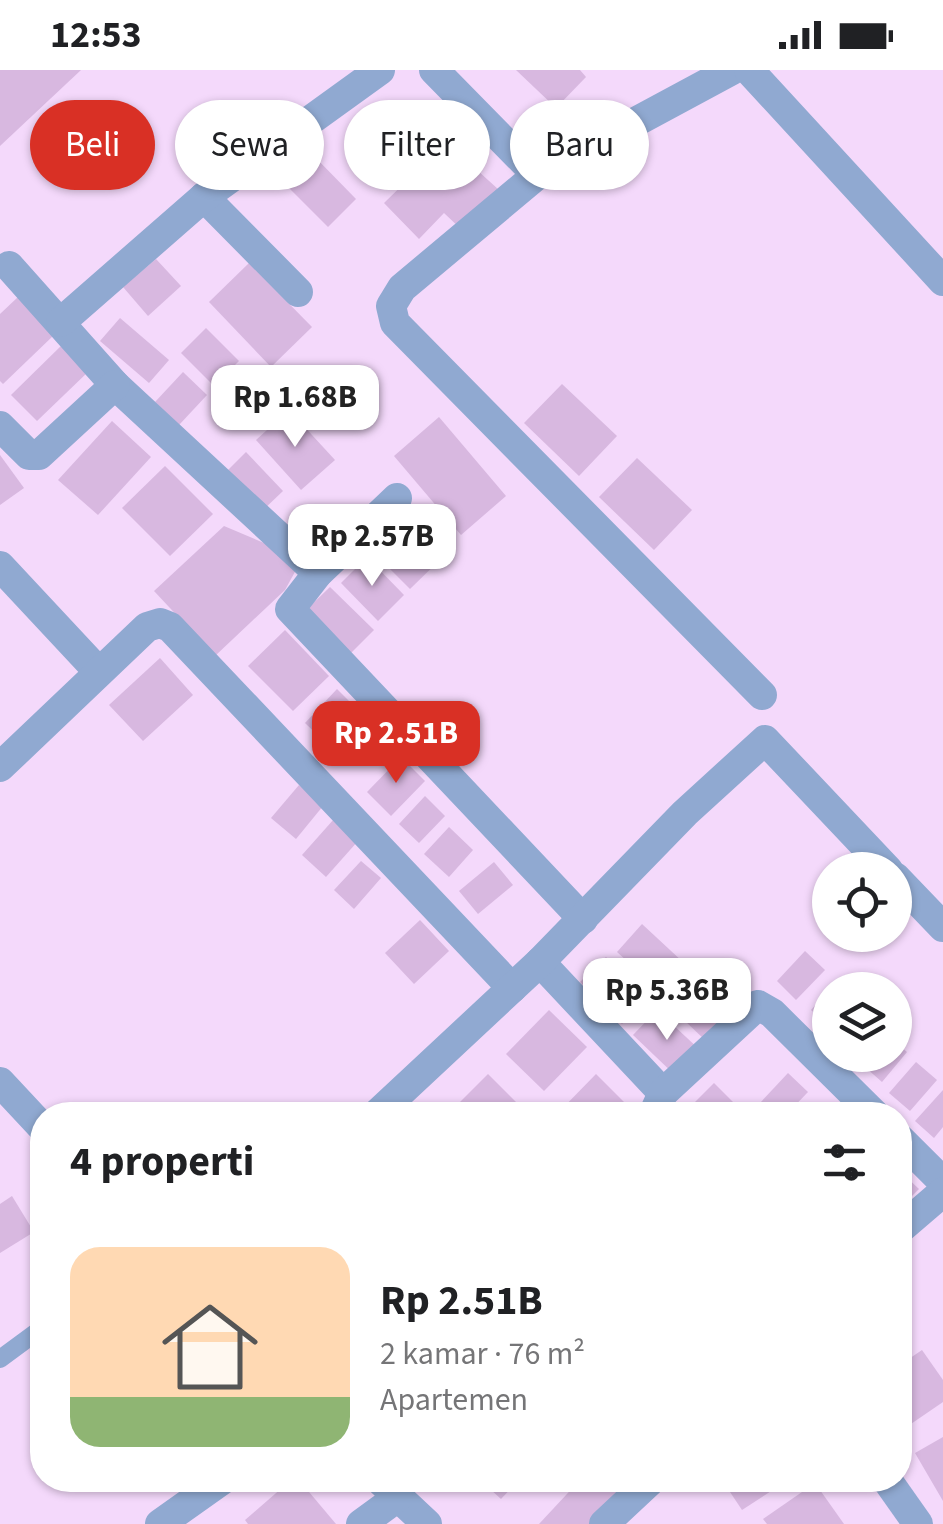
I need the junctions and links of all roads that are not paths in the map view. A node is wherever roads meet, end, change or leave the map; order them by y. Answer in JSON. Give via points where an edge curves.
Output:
{"nodes":[{"id":1,"x":380,"y":70,"type":"edge"},
{"id":2,"x":434,"y":70,"type":"edge"},
{"id":3,"x":732,"y":70,"type":"edge"},
{"id":4,"x":749,"y":70,"type":"edge"},
{"id":5,"x":649,"y":115,"type":"edge"},
{"id":6,"x":510,"y":147,"type":"edge"},
{"id":7,"x":519,"y":190,"type":"edge"},
{"id":8,"x":204,"y":197,"type":"junction"},
{"id":9,"x":8,"y":266,"type":"dead end"},
{"id":10,"x":943,"y":280,"type":"edge"},
{"id":11,"x":298,"y":292,"type":"dead end"},
{"id":12,"x":62,"y":322,"type":"junction"},
{"id":13,"x":115,"y":384,"type":"junction"},
{"id":14,"x":0,"y":426,"type":"edge"},
{"id":15,"x":397,"y":498,"type":"dead end"},
{"id":16,"x":0,"y":566,"type":"edge"},
{"id":17,"x":318,"y":572,"type":"junction"},
{"id":18,"x":98,"y":671,"type":"junction"},
{"id":19,"x":762,"y":695,"type":"dead end"},
{"id":20,"x":0,"y":767,"type":"edge"},
{"id":21,"x":871,"y":852,"type":"edge"},
{"id":22,"x":912,"y":895,"type":"edge"},
{"id":23,"x":583,"y":919,"type":"junction"},
{"id":24,"x":943,"y":928,"type":"edge"},
{"id":25,"x":540,"y":962,"type":"junction"},
{"id":26,"x":512,"y":988,"type":"junction"},
{"id":27,"x":0,"y":1082,"type":"edge"},
{"id":28,"x":390,"y":1102,"type":"edge"},
{"id":29,"x":656,"y":1102,"type":"edge"},
{"id":30,"x":660,"y":1102,"type":"edge"},
{"id":31,"x":863,"y":1102,"type":"edge"},
{"id":32,"x":30,"y":1113,"type":"edge"},
{"id":33,"x":912,"y":1151,"type":"edge"},
{"id":34,"x":943,"y":1182,"type":"edge"},
{"id":35,"x":943,"y":1192,"type":"edge"},
{"id":36,"x":912,"y":1219,"type":"edge"},
{"id":37,"x":30,"y":1337,"type":"edge"},
{"id":38,"x":0,"y":1359,"type":"edge"},
{"id":39,"x":205,"y":1492,"type":"edge"},
{"id":40,"x":387,"y":1492,"type":"edge"},
{"id":41,"x":392,"y":1492,"type":"edge"},
{"id":42,"x":641,"y":1492,"type":"edge"},
{"id":43,"x":895,"y":1492,"type":"edge"},
{"id":44,"x":618,"y":1520,"type":"edge"},
{"id":45,"x":160,"y":1524,"type":"edge"},
{"id":46,"x":361,"y":1524,"type":"edge"},
{"id":47,"x":427,"y":1524,"type":"edge"},
{"id":48,"x":918,"y":1524,"type":"edge"}],
"edges":[{"from":1,"to":8,"type":"street"},
{"from":2,"to":6,"type":"street"},
{"from":3,"to":5,"type":"street"},
{"from":4,"to":10,"type":"street"},
{"from":7,"to":19,"type":"street","via":[[402,288],[391,306],[395,323]]},
{"from":8,"to":11,"type":"street"},
{"from":8,"to":12,"type":"street"},
{"from":9,"to":12,"type":"street"},
{"from":12,"to":13,"type":"street"},
{"from":13,"to":14,"type":"street","via":[[39,455],[28,455]]},
{"from":13,"to":17,"type":"street"},
{"from":15,"to":17,"type":"street"},
{"from":16,"to":18,"type":"street"},
{"from":17,"to":23,"type":"street","via":[[292,602],[294,616]]},
{"from":18,"to":20,"type":"street"},
{"from":18,"to":26,"type":"street","via":[[147,627],[170,627]]},
{"from":21,"to":23,"type":"street","via":[[765,740]]},
{"from":22,"to":24,"type":"street"},
{"from":23,"to":25,"type":"street"},
{"from":25,"to":26,"type":"street"},
{"from":25,"to":29,"type":"street"},
{"from":26,"to":28,"type":"street"},
{"from":27,"to":32,"type":"street"},
{"from":30,"to":31,"type":"street","via":[[758,1005]]},
{"from":33,"to":34,"type":"street"},
{"from":35,"to":36,"type":"street"},
{"from":37,"to":38,"type":"lane"},
{"from":39,"to":45,"type":"street"},
{"from":40,"to":46,"type":"street"},
{"from":41,"to":47,"type":"street"},
{"from":42,"to":44,"type":"street"},
{"from":43,"to":48,"type":"street"}]}
